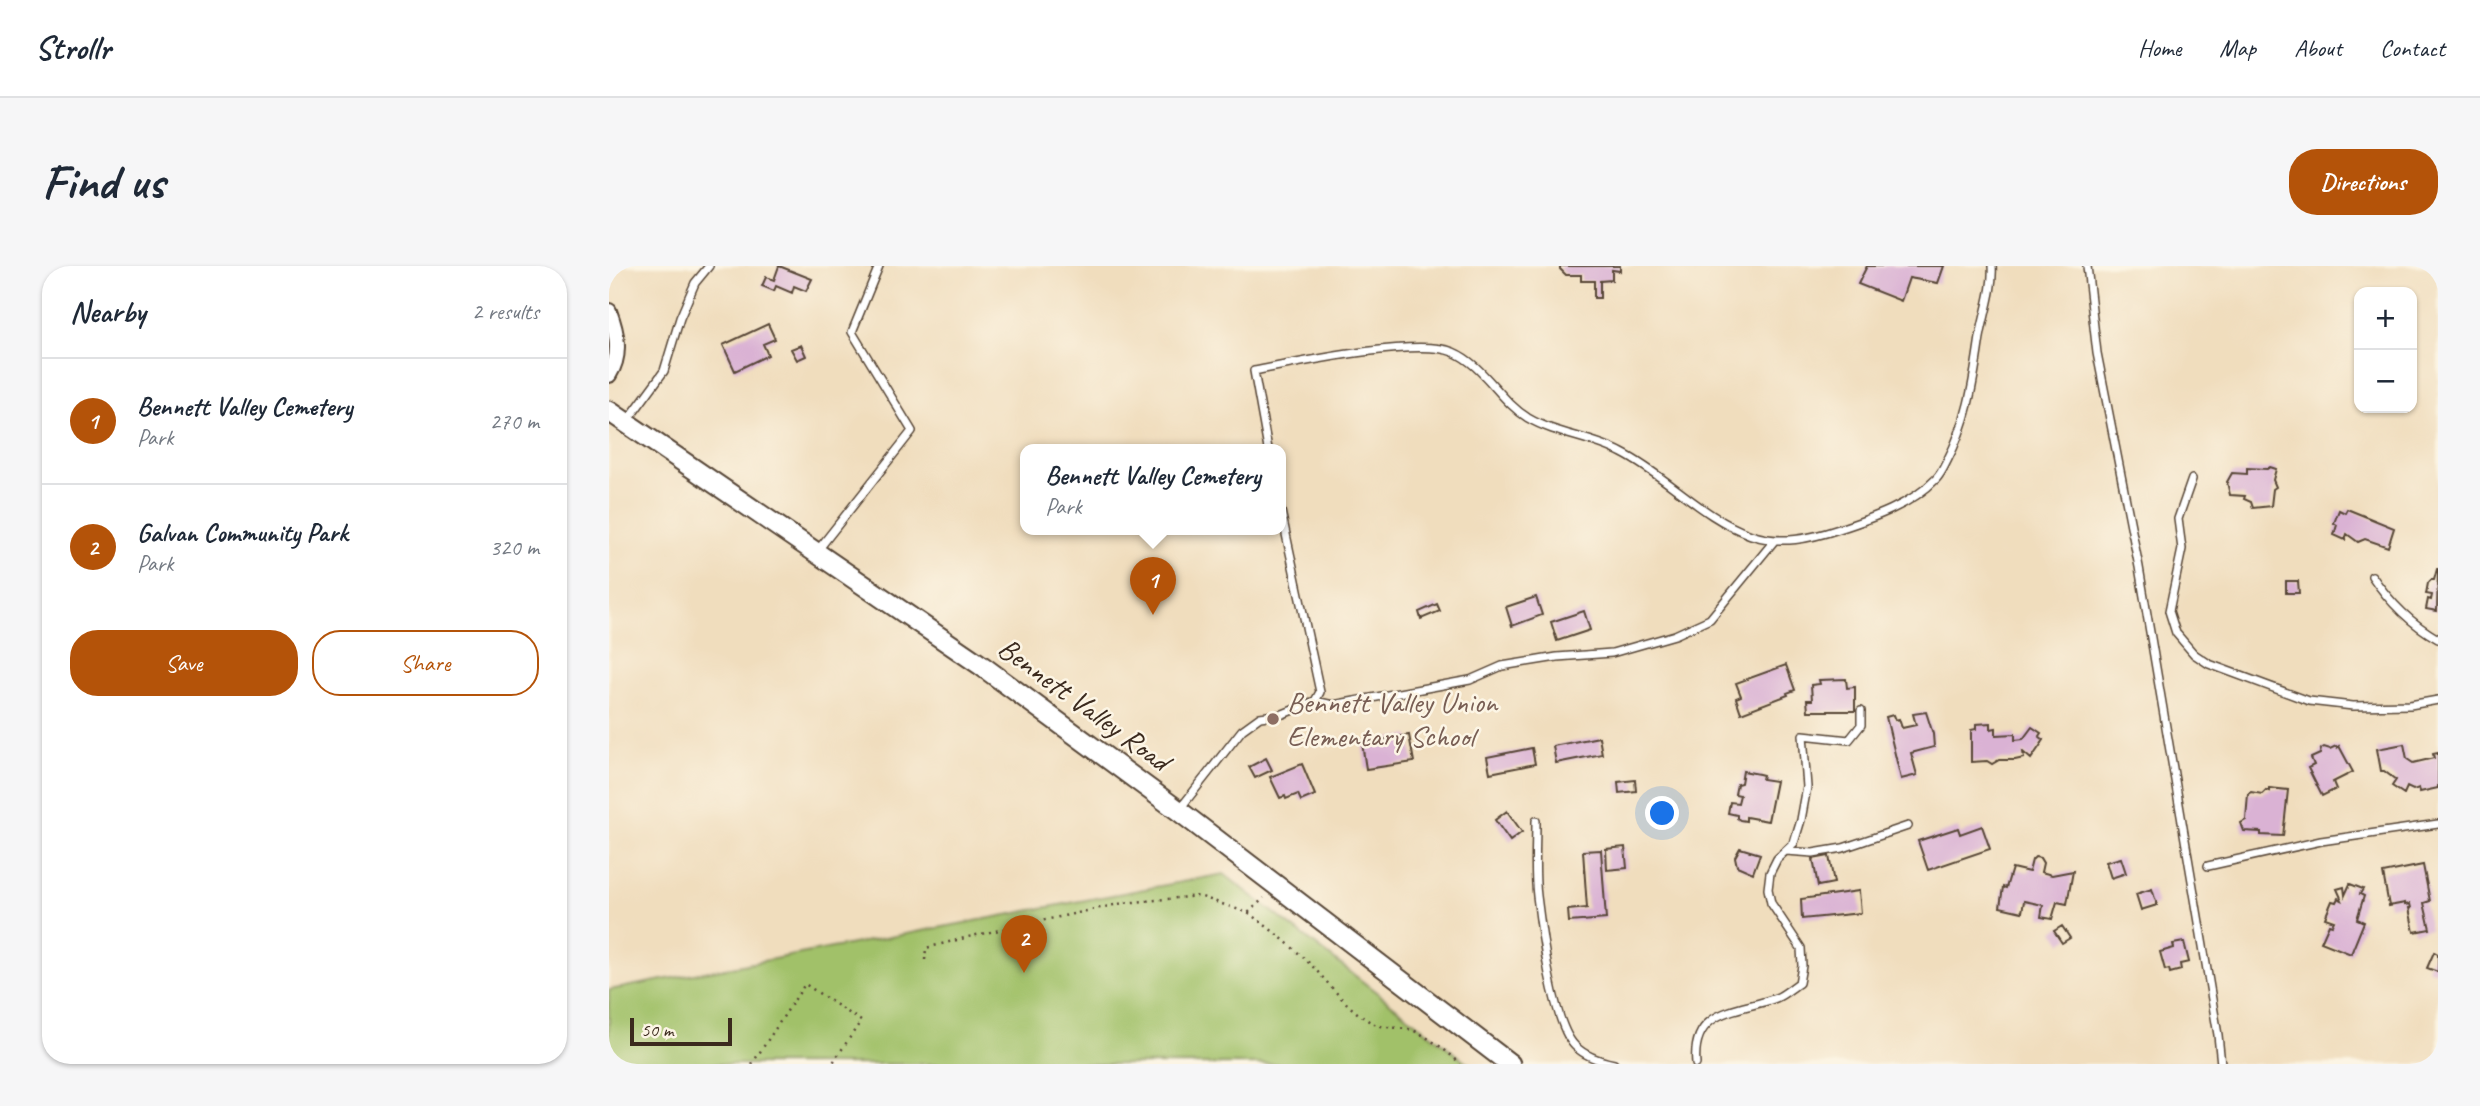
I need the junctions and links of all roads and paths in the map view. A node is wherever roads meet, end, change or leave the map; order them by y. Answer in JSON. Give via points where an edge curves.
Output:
{"nodes":[{"id":1,"x":709,"y":266,"type":"edge"},
{"id":2,"x":879,"y":266,"type":"edge"},
{"id":3,"x":1992,"y":266,"type":"edge"},
{"id":4,"x":2087,"y":266,"type":"edge"},
{"id":5,"x":609,"y":310,"type":"edge"},
{"id":6,"x":609,"y":374,"type":"edge"},
{"id":7,"x":609,"y":411,"type":"edge"},
{"id":8,"x":626,"y":424,"type":"junction"},
{"id":9,"x":1267,"y":444,"type":"edge"},
{"id":10,"x":2192,"y":479,"type":"dead end"},
{"id":11,"x":1286,"y":534,"type":"edge"},
{"id":12,"x":1774,"y":541,"type":"junction"},
{"id":13,"x":817,"y":551,"type":"junction"},
{"id":14,"x":2372,"y":576,"type":"dead end"},
{"id":15,"x":2438,"y":639,"type":"edge"},
{"id":16,"x":2438,"y":700,"type":"edge"},
{"id":17,"x":1315,"y":701,"type":"junction"},
{"id":18,"x":1861,"y":711,"type":"dead end"},
{"id":19,"x":1179,"y":811,"type":"junction"},
{"id":20,"x":1536,"y":821,"type":"dead end"},
{"id":21,"x":2438,"y":824,"type":"edge"},
{"id":22,"x":1908,"y":826,"type":"dead end"},
{"id":23,"x":1786,"y":851,"type":"junction"},
{"id":24,"x":2208,"y":866,"type":"dead end"},
{"id":25,"x":1277,"y":886,"type":"junction"},
{"id":26,"x":1248,"y":913,"type":"junction"},
{"id":27,"x":925,"y":960,"type":"dead end"},
{"id":28,"x":752,"y":1064,"type":"edge"},
{"id":29,"x":832,"y":1064,"type":"edge"},
{"id":30,"x":1460,"y":1064,"type":"edge"},
{"id":31,"x":1510,"y":1064,"type":"edge"},
{"id":32,"x":1614,"y":1064,"type":"edge"},
{"id":33,"x":1696,"y":1064,"type":"edge"},
{"id":34,"x":2221,"y":1064,"type":"edge"}],
"edges":[{"from":1,"to":8,"type":"lane","via":[[695,283],[680,318],[664,371]]},
{"from":2,"to":13,"type":"lane","via":[[852,332],[912,431]]},
{"from":3,"to":12,"type":"lane","via":[[1969,407],[1939,477],[1916,496],[1862,522],[1809,539]]},
{"from":4,"to":34,"type":"lane","via":[[2097,353],[2139,567]]},
{"from":5,"to":6,"type":"street","via":[[617,336],[616,363]]},
{"from":7,"to":8,"type":"street","name":"Bennett Valley Road"},
{"from":8,"to":13,"type":"street","name":"Bennett Valley Road"},
{"from":9,"to":12,"type":"lane","via":[[1255,371],[1433,346],[1473,364],[1507,402],[1529,418],[1624,454],[1709,512],[1749,534]]},
{"from":10,"to":16,"type":"lane","via":[[2178,519],[2182,549],[2169,611],[2176,633],[2194,654],[2209,664],[2309,701],[2353,706]]},
{"from":11,"to":17,"type":"lane","via":[[1320,691]]},
{"from":12,"to":17,"type":"lane","via":[[1710,619],[1675,635],[1612,653],[1502,666],[1469,680],[1333,705]]},
{"from":13,"to":19,"type":"street","name":"Bennett Valley Road"},
{"from":14,"to":15,"type":"lane","via":[[2389,602]]},
{"from":17,"to":19,"type":"lane","via":[[1283,714],[1260,717],[1242,730]]},
{"from":18,"to":23,"type":"lane","via":[[1861,725],[1849,740],[1803,735],[1807,787],[1794,843]]},
{"from":19,"to":25,"type":"street","name":"Bennett Valley Road"},
{"from":20,"to":32,"type":"lane","via":[[1537,894],[1558,1012],[1575,1046]]},
{"from":21,"to":24,"type":"lane","via":[[2322,841]]},
{"from":22,"to":23,"type":"lane","via":[[1843,848]]},
{"from":23,"to":33,"type":"lane","via":[[1770,873],[1768,889],[1771,904],[1801,948],[1798,983],[1778,998],[1713,1018],[1701,1034]]},
{"from":25,"to":26,"type":"path"},
{"from":25,"to":31,"type":"street","name":"Bennett Valley Road"},
{"from":26,"to":27,"type":"path","via":[[1199,896],[1123,902],[926,948]]},
{"from":26,"to":30,"type":"path","via":[[1276,932],[1349,1007],[1371,1023],[1413,1030]]},
{"from":28,"to":29,"type":"path","via":[[805,984],[861,1021]]}]}
